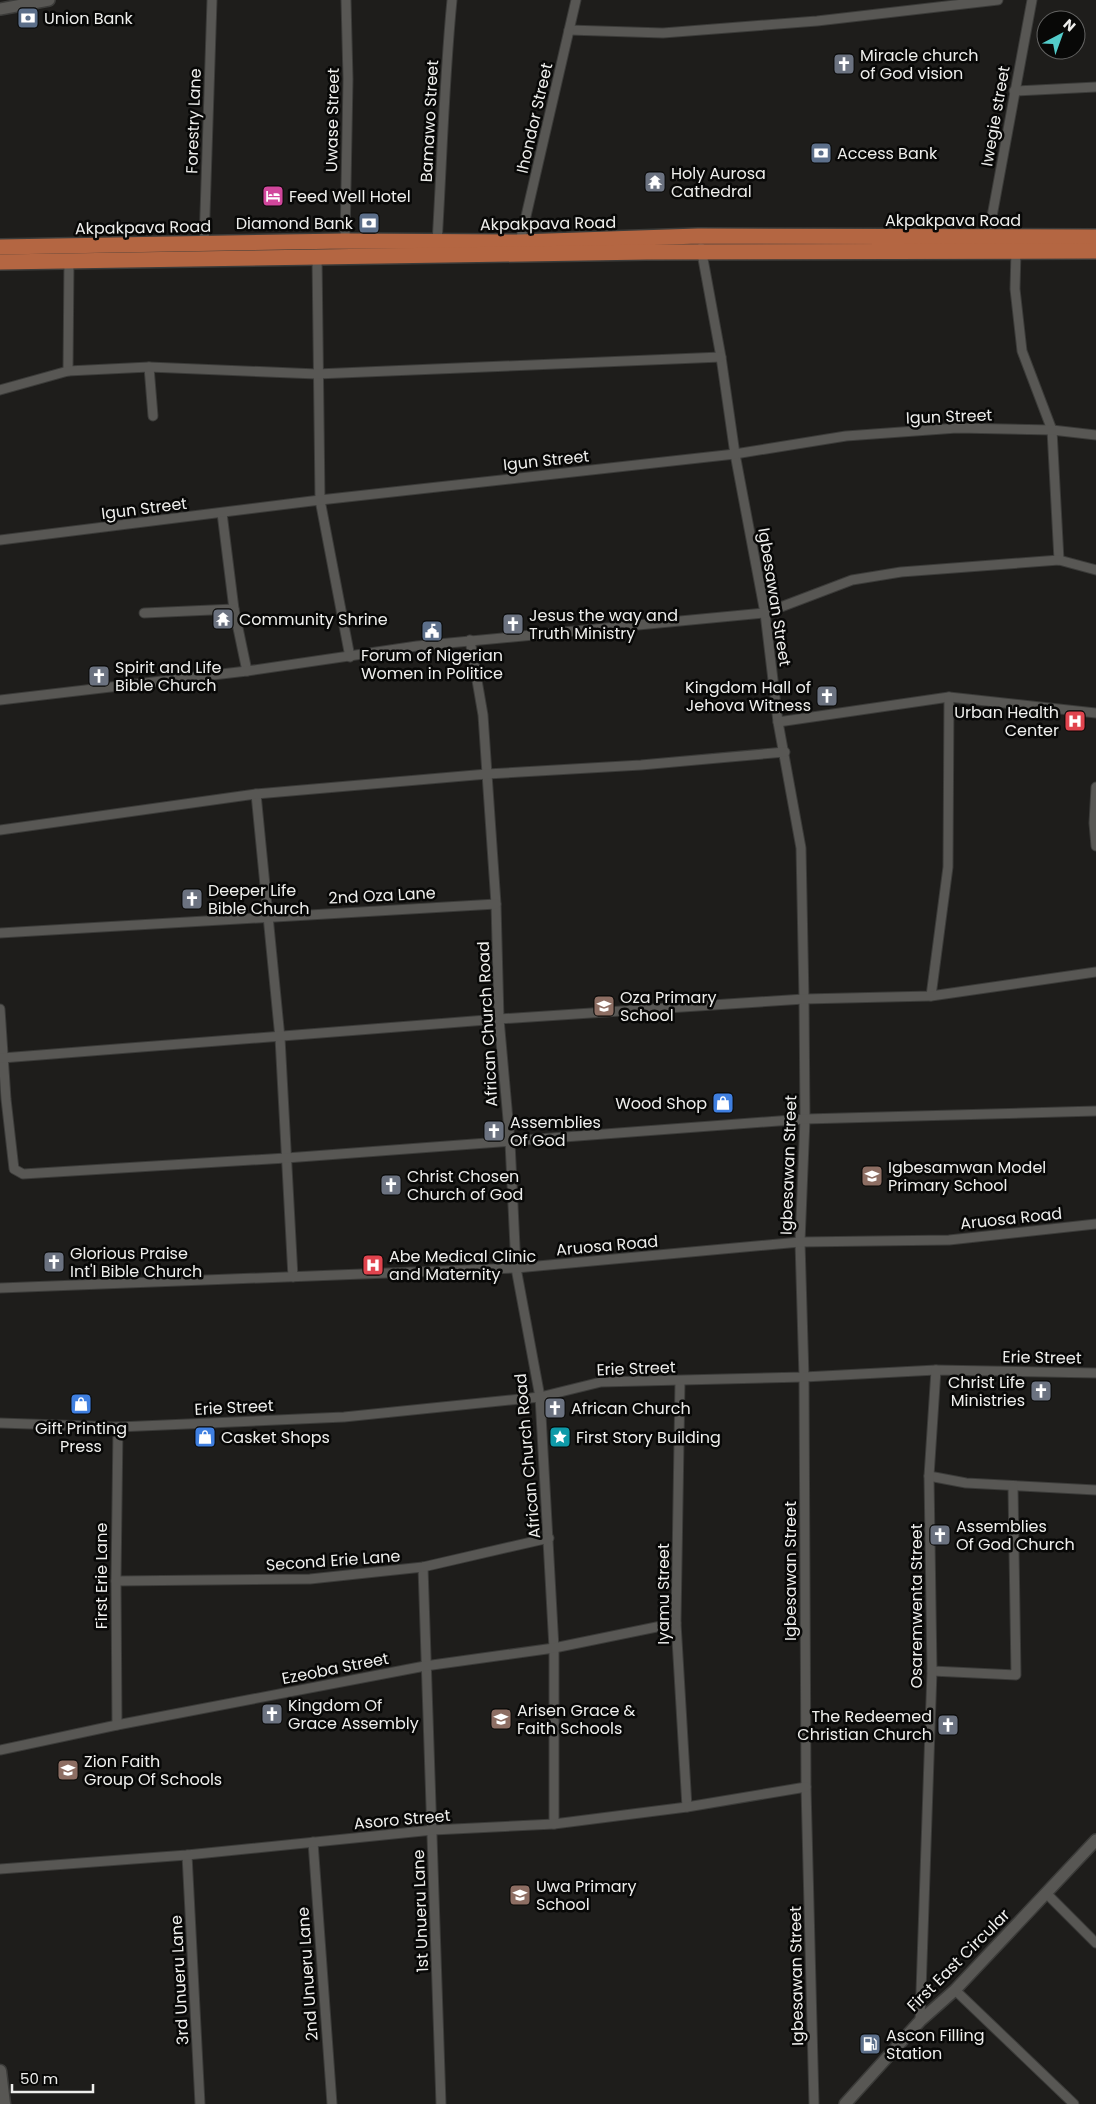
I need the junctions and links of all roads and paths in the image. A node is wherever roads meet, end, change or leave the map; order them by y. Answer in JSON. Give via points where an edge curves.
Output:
{"nodes":[{"id":1,"x":212,"y":0,"type":"edge"},
{"id":2,"x":346,"y":0,"type":"edge"},
{"id":3,"x":452,"y":0,"type":"edge"},
{"id":4,"x":576,"y":0,"type":"edge"},
{"id":5,"x":998,"y":0,"type":"edge"},
{"id":6,"x":1032,"y":0,"type":"edge"},
{"id":7,"x":42,"y":1,"type":"edge"},
{"id":8,"x":0,"y":9,"type":"edge"},
{"id":9,"x":569,"y":30,"type":"junction"},
{"id":10,"x":1096,"y":87,"type":"edge"},
{"id":11,"x":1014,"y":91,"type":"junction"},
{"id":12,"x":698,"y":236,"type":"junction"},
{"id":13,"x":1096,"y":237,"type":"edge"},
{"id":14,"x":988,"y":238,"type":"junction"},
{"id":15,"x":344,"y":241,"type":"junction"},
{"id":16,"x":520,"y":242,"type":"junction"},
{"id":17,"x":437,"y":243,"type":"junction"},
{"id":18,"x":204,"y":244,"type":"junction"},
{"id":19,"x":0,"y":247,"type":"edge"},
{"id":20,"x":1016,"y":251,"type":"junction"},
{"id":21,"x":1096,"y":251,"type":"edge"},
{"id":22,"x":702,"y":252,"type":"junction"},
{"id":23,"x":317,"y":256,"type":"junction"},
{"id":24,"x":69,"y":260,"type":"junction"},
{"id":25,"x":0,"y":262,"type":"edge"},
{"id":26,"x":721,"y":357,"type":"junction"},
{"id":27,"x":149,"y":366,"type":"junction"},
{"id":28,"x":68,"y":371,"type":"junction"},
{"id":29,"x":317,"y":374,"type":"junction"},
{"id":30,"x":0,"y":390,"type":"edge"},
{"id":31,"x":153,"y":416,"type":"dead end"},
{"id":32,"x":1052,"y":430,"type":"junction"},
{"id":33,"x":1096,"y":435,"type":"edge"},
{"id":34,"x":735,"y":454,"type":"junction"},
{"id":35,"x":320,"y":500,"type":"junction"},
{"id":36,"x":222,"y":513,"type":"junction"},
{"id":37,"x":0,"y":540,"type":"edge"},
{"id":38,"x":1059,"y":560,"type":"junction"},
{"id":39,"x":1096,"y":570,"type":"edge"},
{"id":40,"x":234,"y":608,"type":"junction"},
{"id":41,"x":144,"y":613,"type":"dead end"},
{"id":42,"x":765,"y":613,"type":"junction"},
{"id":43,"x":470,"y":640,"type":"junction"},
{"id":44,"x":350,"y":657,"type":"junction"},
{"id":45,"x":247,"y":671,"type":"junction"},
{"id":46,"x":948,"y":697,"type":"junction"},
{"id":47,"x":0,"y":700,"type":"edge"},
{"id":48,"x":1096,"y":713,"type":"edge"},
{"id":49,"x":778,"y":722,"type":"junction"},
{"id":50,"x":785,"y":752,"type":"junction"},
{"id":51,"x":487,"y":774,"type":"junction"},
{"id":52,"x":1096,"y":787,"type":"edge"},
{"id":53,"x":256,"y":794,"type":"junction"},
{"id":54,"x":0,"y":830,"type":"edge"},
{"id":55,"x":1096,"y":846,"type":"edge"},
{"id":56,"x":496,"y":904,"type":"junction"},
{"id":57,"x":266,"y":916,"type":"junction"},
{"id":58,"x":0,"y":932,"type":"edge"},
{"id":59,"x":1096,"y":972,"type":"edge"},
{"id":60,"x":931,"y":996,"type":"junction"},
{"id":61,"x":804,"y":999,"type":"junction"},
{"id":62,"x":0,"y":1008,"type":"edge"},
{"id":63,"x":499,"y":1019,"type":"junction"},
{"id":64,"x":280,"y":1038,"type":"junction"},
{"id":65,"x":2,"y":1058,"type":"junction"},
{"id":66,"x":3,"y":1099,"type":"edge"},
{"id":67,"x":1096,"y":1111,"type":"edge"},
{"id":68,"x":805,"y":1119,"type":"junction"},
{"id":69,"x":510,"y":1142,"type":"junction"},
{"id":70,"x":286,"y":1158,"type":"junction"},
{"id":71,"x":1096,"y":1224,"type":"edge"},
{"id":72,"x":800,"y":1242,"type":"junction"},
{"id":73,"x":516,"y":1268,"type":"junction"},
{"id":74,"x":293,"y":1277,"type":"junction"},
{"id":75,"x":0,"y":1288,"type":"edge"},
{"id":76,"x":936,"y":1370,"type":"junction"},
{"id":77,"x":1096,"y":1373,"type":"edge"},
{"id":78,"x":804,"y":1377,"type":"junction"},
{"id":79,"x":680,"y":1381,"type":"junction"},
{"id":80,"x":540,"y":1396,"type":"junction"},
{"id":81,"x":0,"y":1423,"type":"edge"},
{"id":82,"x":118,"y":1427,"type":"junction"},
{"id":83,"x":929,"y":1476,"type":"junction"},
{"id":84,"x":1013,"y":1487,"type":"junction"},
{"id":85,"x":1096,"y":1490,"type":"edge"},
{"id":86,"x":549,"y":1538,"type":"junction"},
{"id":87,"x":423,"y":1567,"type":"junction"},
{"id":88,"x":116,"y":1581,"type":"junction"},
{"id":89,"x":676,"y":1623,"type":"junction"},
{"id":90,"x":554,"y":1648,"type":"junction"},
{"id":91,"x":425,"y":1666,"type":"junction"},
{"id":92,"x":932,"y":1671,"type":"junction"},
{"id":93,"x":117,"y":1724,"type":"junction"},
{"id":94,"x":0,"y":1750,"type":"edge"},
{"id":95,"x":806,"y":1787,"type":"junction"},
{"id":96,"x":687,"y":1807,"type":"junction"},
{"id":97,"x":554,"y":1824,"type":"junction"},
{"id":98,"x":433,"y":1830,"type":"junction"},
{"id":99,"x":1096,"y":1840,"type":"edge"},
{"id":100,"x":313,"y":1842,"type":"junction"},
{"id":101,"x":187,"y":1855,"type":"junction"},
{"id":102,"x":0,"y":1869,"type":"edge"},
{"id":103,"x":1046,"y":1893,"type":"junction"},
{"id":104,"x":1096,"y":1943,"type":"edge"},
{"id":105,"x":955,"y":1990,"type":"junction"},
{"id":106,"x":920,"y":2021,"type":"junction"},
{"id":107,"x":0,"y":2071,"type":"edge"},
{"id":108,"x":4,"y":2104,"type":"edge"},
{"id":109,"x":200,"y":2104,"type":"edge"},
{"id":110,"x":332,"y":2104,"type":"edge"},
{"id":111,"x":441,"y":2104,"type":"edge"},
{"id":112,"x":814,"y":2104,"type":"edge"},
{"id":113,"x":845,"y":2104,"type":"edge"},
{"id":114,"x":1074,"y":2104,"type":"edge"}],
"edges":[{"from":1,"to":18,"type":"street","name":"Forestry Lane"},
{"from":2,"to":15,"type":"street","name":"Uwase Street","via":[[348,79]]},
{"from":3,"to":17,"type":"street","name":"Bamawo Street","via":[[444,78]]},
{"from":4,"to":9,"type":"street","name":"Ihondor Street"},
{"from":5,"to":9,"type":"street","via":[[817,21],[663,33]]},
{"from":6,"to":11,"type":"street","name":"Iwegie street"},
{"from":7,"to":8,"type":"street"},
{"from":9,"to":16,"type":"street","name":"Ihondor Street"},
{"from":10,"to":11,"type":"street"},
{"from":11,"to":14,"type":"street","name":"Iwegie street"},
{"from":12,"to":14,"type":"highway","name":"Akpakpava Road"},
{"from":12,"to":16,"type":"highway","name":"Akpakpava Road"},
{"from":12,"to":22,"type":"street","name":"Igbesawan Street"},
{"from":13,"to":14,"type":"highway","name":"Akpakpava Road"},
{"from":15,"to":17,"type":"highway","name":"Akpakpava Road"},
{"from":15,"to":18,"type":"highway","name":"Akpakpava Road"},
{"from":16,"to":17,"type":"highway","name":"Akpakpava Road"},
{"from":18,"to":19,"type":"highway","name":"Akpakpava Road"},
{"from":20,"to":21,"type":"highway","name":"Akpakpava Road"},
{"from":20,"to":22,"type":"highway","name":"Akpakpava Road"},
{"from":20,"to":32,"type":"street","via":[[1015,288],[1022,351]]},
{"from":22,"to":23,"type":"highway","name":"Akpakpava Road"},
{"from":22,"to":26,"type":"street","name":"Igbesawan Street"},
{"from":23,"to":24,"type":"highway","name":"Akpakpava Road"},
{"from":23,"to":29,"type":"street"},
{"from":24,"to":25,"type":"highway","name":"Akpakpava Road"},
{"from":24,"to":28,"type":"street"},
{"from":26,"to":29,"type":"street"},
{"from":26,"to":34,"type":"street","name":"Igbesawan Street"},
{"from":27,"to":28,"type":"street"},
{"from":27,"to":29,"type":"street"},
{"from":27,"to":31,"type":"street"},
{"from":28,"to":30,"type":"street"},
{"from":29,"to":35,"type":"street"},
{"from":32,"to":33,"type":"street","name":"Igun Street"},
{"from":32,"to":34,"type":"street","name":"Igun Street","via":[[948,428],[846,436]]},
{"from":32,"to":38,"type":"street"},
{"from":34,"to":35,"type":"street","name":"Igun Street"},
{"from":34,"to":42,"type":"street","name":"Igbesawan Street"},
{"from":35,"to":36,"type":"street","name":"Igun Street"},
{"from":35,"to":44,"type":"street"},
{"from":36,"to":37,"type":"street","name":"Igun Street"},
{"from":36,"to":40,"type":"street"},
{"from":38,"to":39,"type":"street"},
{"from":38,"to":42,"type":"street","via":[[901,572],[862,579]]},
{"from":40,"to":41,"type":"street"},
{"from":40,"to":45,"type":"street"},
{"from":42,"to":43,"type":"street"},
{"from":42,"to":49,"type":"street","name":"Igbesawan Street"},
{"from":43,"to":44,"type":"street"},
{"from":43,"to":51,"type":"street","name":"African Church Road"},
{"from":44,"to":45,"type":"street"},
{"from":45,"to":47,"type":"street"},
{"from":46,"to":48,"type":"street"},
{"from":46,"to":49,"type":"street"},
{"from":46,"to":60,"type":"street","via":[[948,867]]},
{"from":49,"to":50,"type":"street","name":"Igbesawan Street"},
{"from":50,"to":51,"type":"street"},
{"from":50,"to":61,"type":"street","name":"Igbesawan Street","via":[[801,848]]},
{"from":51,"to":53,"type":"street"},
{"from":51,"to":56,"type":"street","name":"African Church Road"},
{"from":52,"to":55,"type":"street"},
{"from":53,"to":54,"type":"street"},
{"from":53,"to":57,"type":"street"},
{"from":56,"to":57,"type":"street","name":"2nd Oza Lane"},
{"from":56,"to":63,"type":"street","name":"African Church Road"},
{"from":57,"to":58,"type":"street","name":"2nd Oza Lane"},
{"from":57,"to":64,"type":"street"},
{"from":59,"to":60,"type":"street"},
{"from":60,"to":61,"type":"street"},
{"from":61,"to":63,"type":"street"},
{"from":61,"to":68,"type":"street","name":"Igbesawan Street"},
{"from":62,"to":65,"type":"street"},
{"from":63,"to":64,"type":"street"},
{"from":63,"to":69,"type":"street","name":"African Church Road"},
{"from":64,"to":65,"type":"street"},
{"from":64,"to":70,"type":"street"},
{"from":65,"to":66,"type":"street"},
{"from":66,"to":70,"type":"street","via":[[14,1169],[23,1174]]},
{"from":67,"to":68,"type":"street"},
{"from":68,"to":69,"type":"street"},
{"from":68,"to":72,"type":"street","name":"Igbesawan Street"},
{"from":69,"to":70,"type":"street"},
{"from":69,"to":73,"type":"street","name":"African Church Road"},
{"from":70,"to":74,"type":"street"},
{"from":71,"to":72,"type":"street","name":"Aruosa Road","via":[[949,1240]]},
{"from":72,"to":73,"type":"street","name":"Aruosa Road"},
{"from":72,"to":78,"type":"street","name":"Igbesawan Street"},
{"from":73,"to":74,"type":"street","name":"Aruosa Road"},
{"from":73,"to":80,"type":"street","name":"African Church Road"},
{"from":74,"to":75,"type":"street","name":"Aruosa Road"},
{"from":76,"to":77,"type":"street","name":"Erie Street"},
{"from":76,"to":78,"type":"street","name":"Erie Street"},
{"from":76,"to":83,"type":"street","name":"Osaremwenta Street"},
{"from":78,"to":79,"type":"street","name":"Erie Street"},
{"from":78,"to":95,"type":"street","name":"Igbesawan Street"},
{"from":79,"to":80,"type":"street","name":"Erie Street","via":[[601,1382]]},
{"from":79,"to":89,"type":"street","name":"Iyamu Street"},
{"from":80,"to":82,"type":"street","name":"Erie Street","via":[[344,1417]]},
{"from":80,"to":86,"type":"street","name":"African Church Road"},
{"from":81,"to":82,"type":"street","name":"Erie Street"},
{"from":82,"to":88,"type":"street","name":"First Erie Lane"},
{"from":83,"to":84,"type":"street"},
{"from":83,"to":92,"type":"street","name":"Osaremwenta Street"},
{"from":84,"to":85,"type":"street"},
{"from":84,"to":92,"type":"street","via":[[1016,1675]]},
{"from":86,"to":87,"type":"street","name":"Second Erie Lane"},
{"from":86,"to":90,"type":"street","name":"African Church Road"},
{"from":87,"to":88,"type":"street","name":"Second Erie Lane","via":[[310,1579]]},
{"from":87,"to":91,"type":"street","name":"1st Unueru Lane"},
{"from":88,"to":93,"type":"street","name":"First Erie Lane"},
{"from":89,"to":90,"type":"street","name":"Ezeoba Street"},
{"from":89,"to":96,"type":"street","name":"Iyamu Street"},
{"from":90,"to":91,"type":"street","name":"Ezeoba Street"},
{"from":90,"to":97,"type":"street","name":"African Church Road"},
{"from":91,"to":93,"type":"street","name":"Ezeoba Street"},
{"from":91,"to":98,"type":"street","name":"1st Unueru Lane"},
{"from":92,"to":106,"type":"street","name":"Osaremwenta Street"},
{"from":93,"to":94,"type":"street","name":"Ezeoba Street"},
{"from":95,"to":96,"type":"street","name":"Asoro Street"},
{"from":95,"to":112,"type":"street","name":"Igbesawan Street"},
{"from":96,"to":97,"type":"street","name":"Asoro Street"},
{"from":97,"to":98,"type":"street","name":"Asoro Street"},
{"from":98,"to":100,"type":"street","name":"Asoro Street"},
{"from":98,"to":111,"type":"street","name":"1st Unueru Lane"},
{"from":99,"to":103,"type":"street","name":"First East Circular"},
{"from":100,"to":101,"type":"street","name":"Asoro Street"},
{"from":100,"to":110,"type":"street","name":"2nd Unueru Lane"},
{"from":101,"to":102,"type":"street","name":"Asoro Street"},
{"from":101,"to":109,"type":"street","name":"3rd Unueru Lane"},
{"from":103,"to":104,"type":"street"},
{"from":103,"to":105,"type":"street","name":"First East Circular"},
{"from":105,"to":106,"type":"street","name":"First East Circular"},
{"from":105,"to":114,"type":"street"},
{"from":106,"to":113,"type":"street","name":"First East Circular"},
{"from":107,"to":108,"type":"main road"}]}
